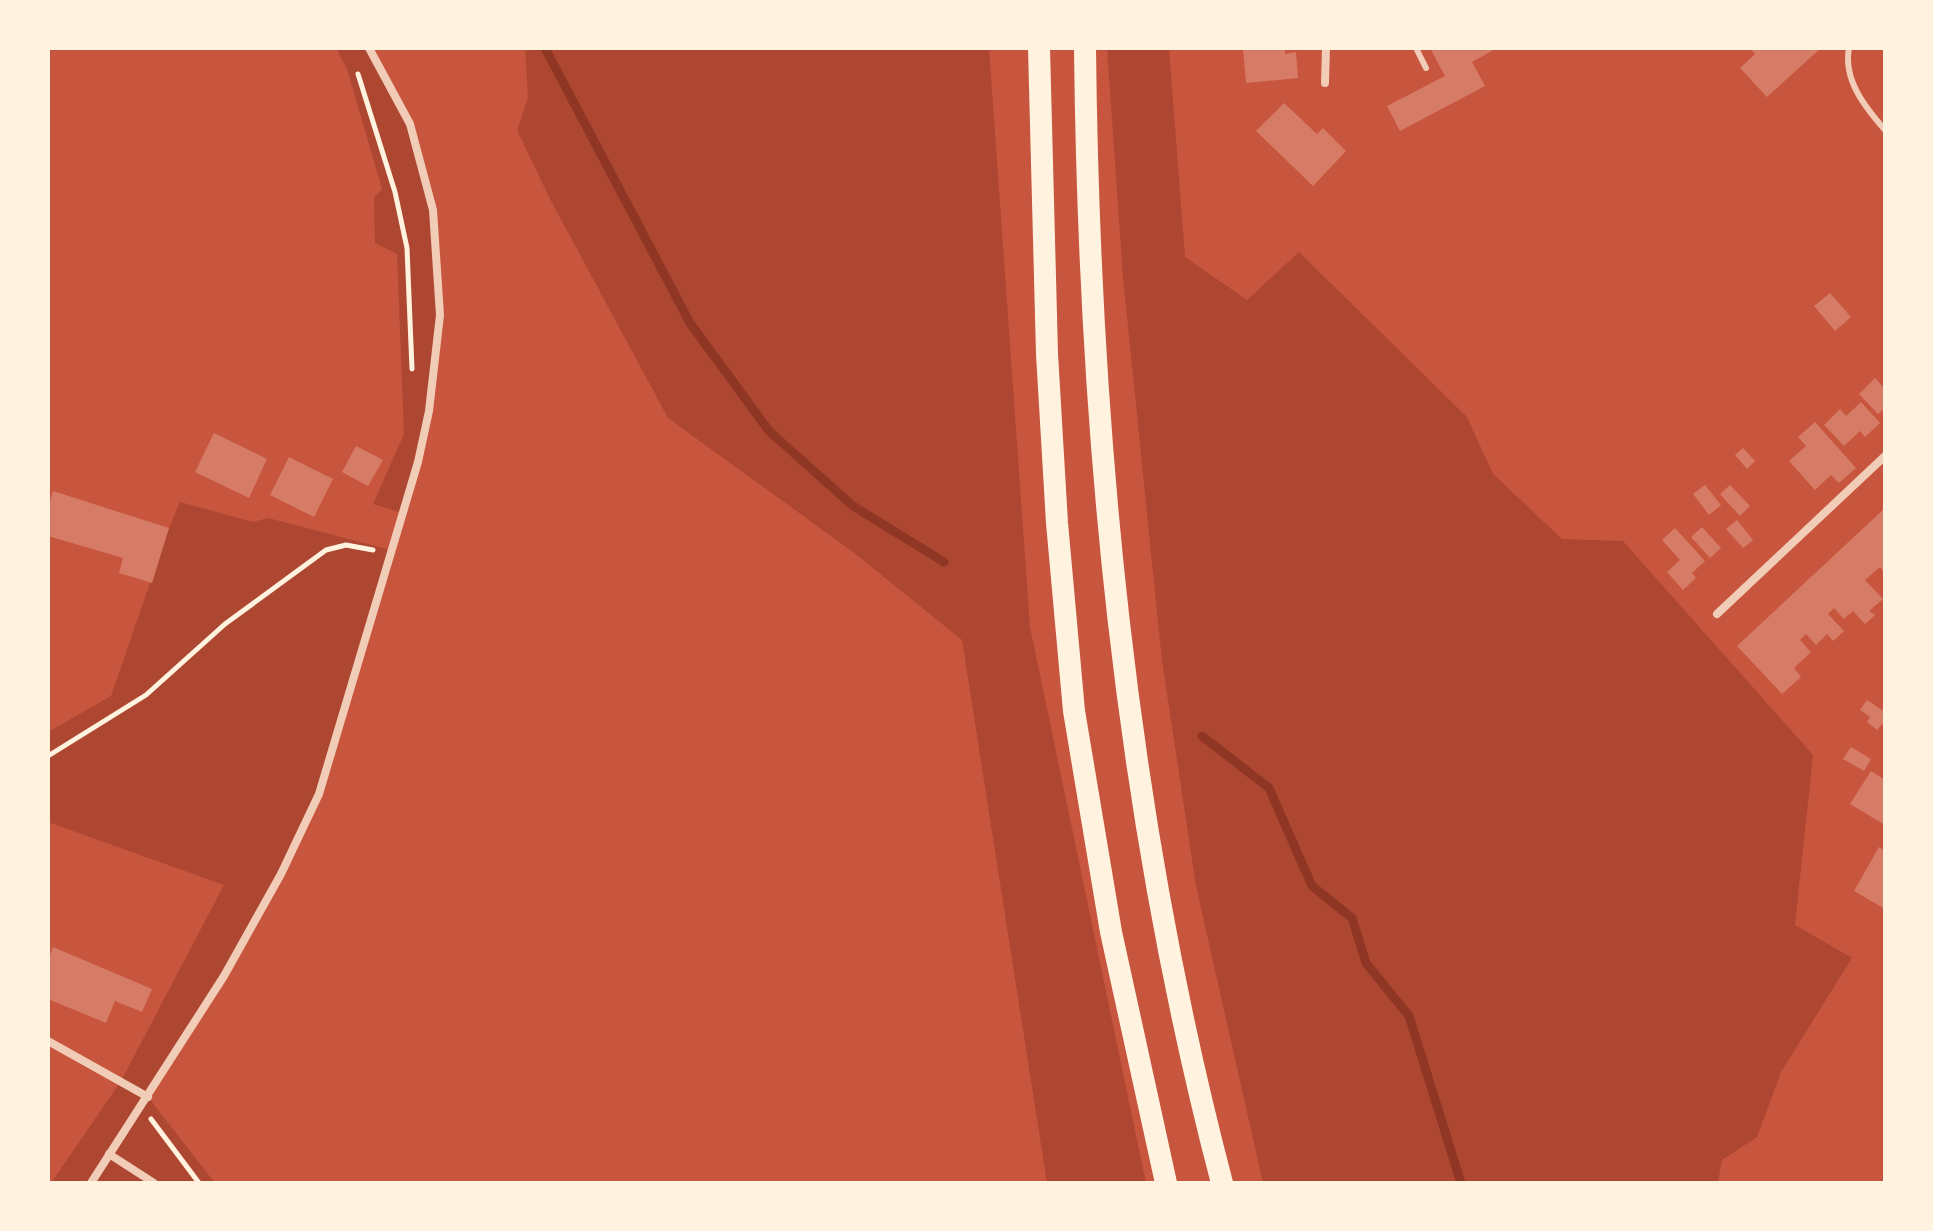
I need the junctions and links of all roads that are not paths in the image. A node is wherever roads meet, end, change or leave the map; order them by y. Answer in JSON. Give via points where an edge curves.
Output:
{"nodes":[{"id":1,"x":369,"y":48,"type":"edge"},
{"id":2,"x":1039,"y":48,"type":"edge"},
{"id":3,"x":1085,"y":48,"type":"edge"},
{"id":4,"x":1326,"y":48,"type":"edge"},
{"id":5,"x":1416,"y":48,"type":"edge"},
{"id":6,"x":1849,"y":48,"type":"edge"},
{"id":7,"x":1426,"y":68,"type":"dead end"},
{"id":8,"x":1325,"y":83,"type":"dead end"},
{"id":9,"x":1885,"y":130,"type":"edge"},
{"id":10,"x":1885,"y":456,"type":"edge"},
{"id":11,"x":1717,"y":614,"type":"dead end"},
{"id":12,"x":48,"y":1041,"type":"edge"},
{"id":13,"x":148,"y":1097,"type":"junction"},
{"id":14,"x":109,"y":1154,"type":"junction"},
{"id":15,"x":91,"y":1183,"type":"edge"},
{"id":16,"x":154,"y":1183,"type":"edge"},
{"id":17,"x":1166,"y":1183,"type":"edge"},
{"id":18,"x":1222,"y":1183,"type":"edge"}],
"edges":[{"from":1,"to":13,"type":"street","via":[[410,124],[433,210],[440,315],[429,411],[319,794],[224,976]]},
{"from":2,"to":17,"type":"highway","via":[[1047,354],[1074,711],[1111,932]]},
{"from":3,"to":18,"type":"highway","via":[[1086,193],[1120,634],[1174,974]]},
{"from":4,"to":8,"type":"street"},
{"from":5,"to":7,"type":"lane"},
{"from":6,"to":9,"type":"lane","via":[[1846,65],[1864,105]]},
{"from":10,"to":11,"type":"street"},
{"from":12,"to":13,"type":"street"},
{"from":13,"to":14,"type":"street"},
{"from":14,"to":15,"type":"street"},
{"from":14,"to":16,"type":"street"}]}
